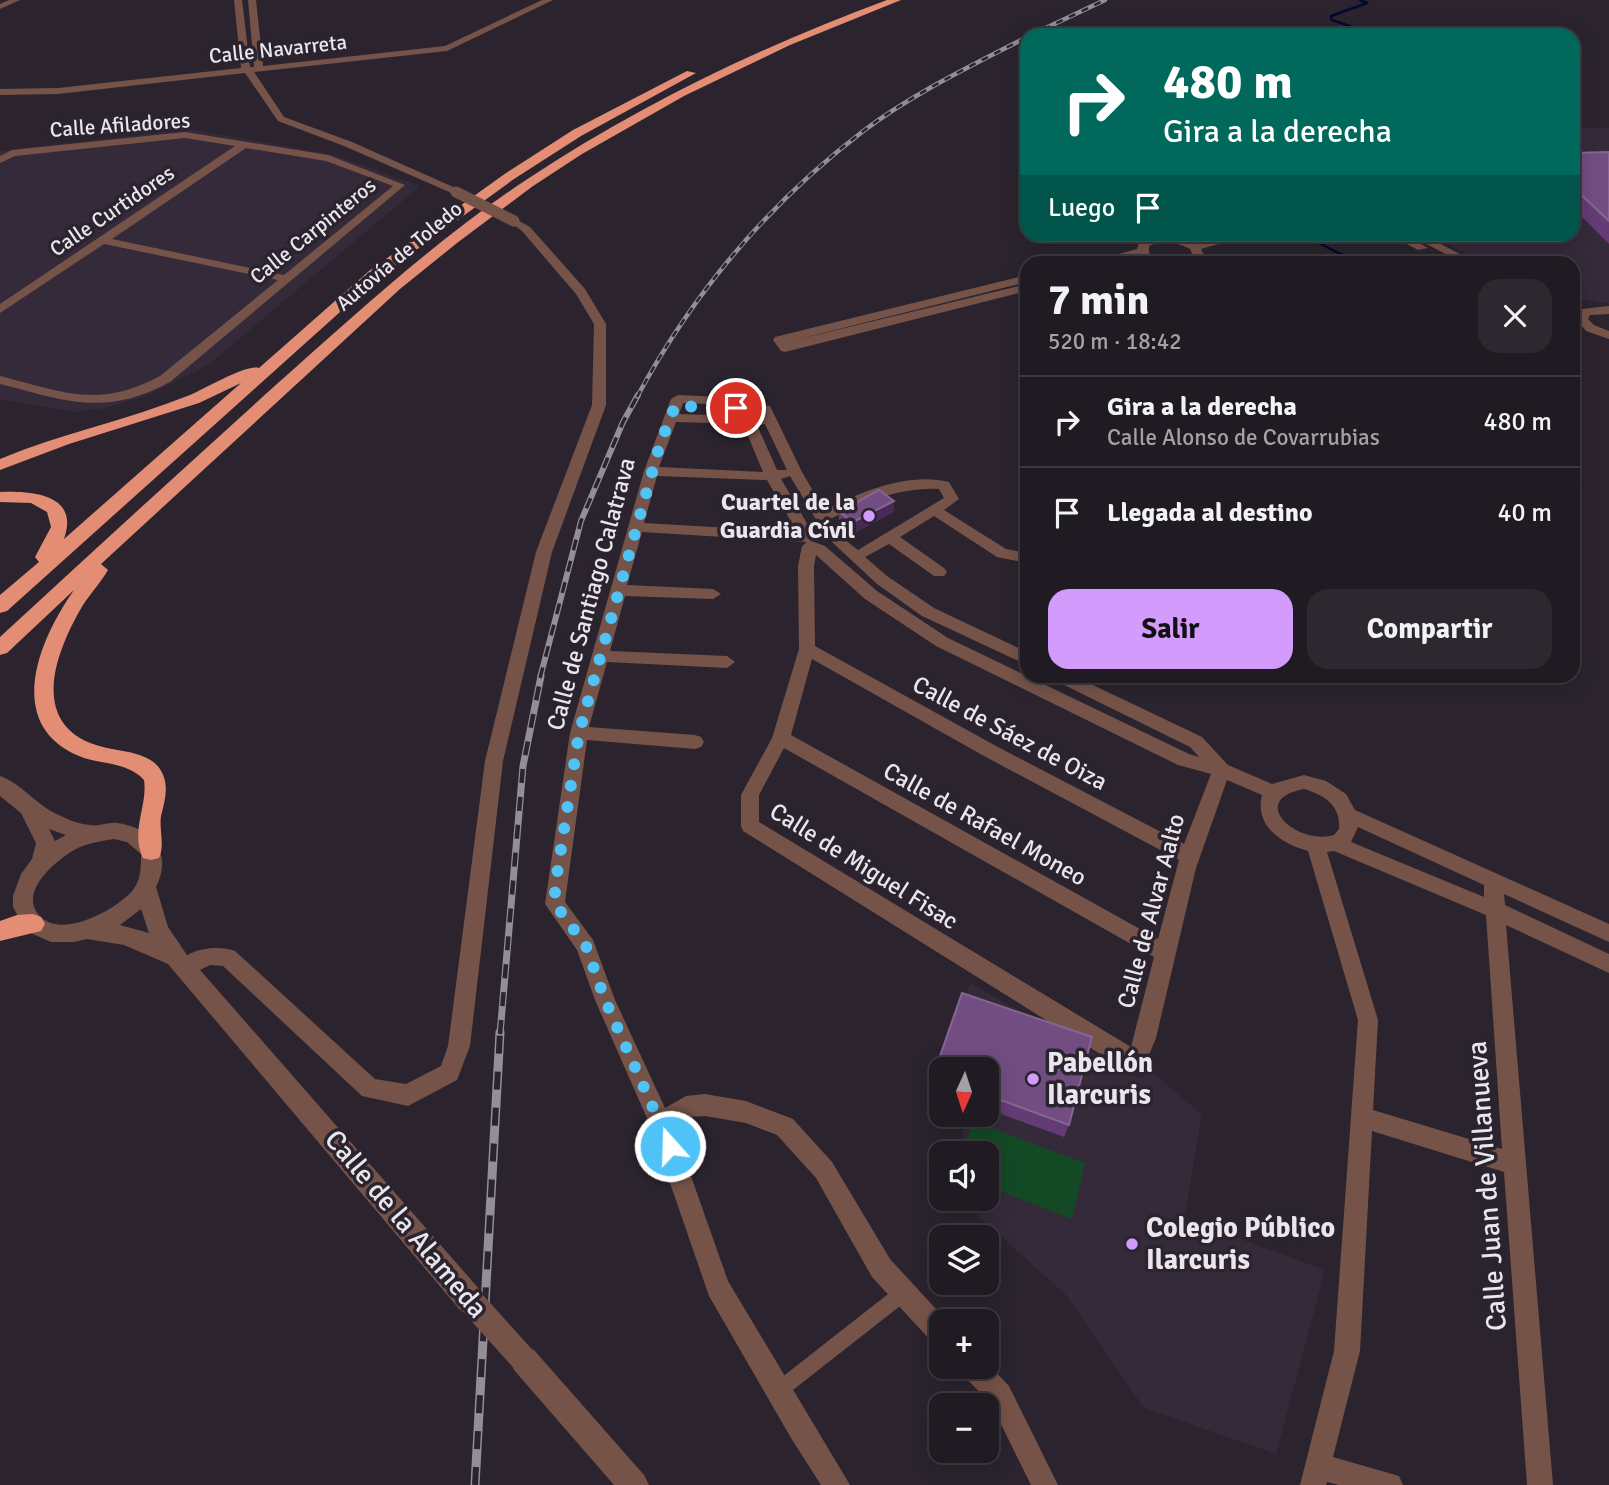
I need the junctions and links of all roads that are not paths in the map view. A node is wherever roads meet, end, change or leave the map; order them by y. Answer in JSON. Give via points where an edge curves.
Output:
{"nodes":[{"id":1,"x":8,"y":0,"type":"edge"},
{"id":2,"x":16,"y":0,"type":"edge"},
{"id":3,"x":239,"y":0,"type":"edge"},
{"id":4,"x":252,"y":0,"type":"edge"},
{"id":5,"x":541,"y":0,"type":"edge"},
{"id":6,"x":549,"y":0,"type":"edge"},
{"id":7,"x":864,"y":0,"type":"edge"},
{"id":8,"x":896,"y":0,"type":"edge"},
{"id":9,"x":0,"y":5,"type":"edge"},
{"id":10,"x":252,"y":69,"type":"junction"},
{"id":11,"x":0,"y":90,"type":"edge"},
{"id":12,"x":245,"y":144,"type":"junction"},
{"id":13,"x":0,"y":160,"type":"edge"},
{"id":14,"x":103,"y":240,"type":"junction"},
{"id":15,"x":1148,"y":242,"type":"edge"},
{"id":16,"x":1182,"y":242,"type":"edge"},
{"id":17,"x":1201,"y":242,"type":"edge"},
{"id":18,"x":1207,"y":242,"type":"edge"},
{"id":19,"x":1409,"y":242,"type":"edge"},
{"id":20,"x":1428,"y":242,"type":"edge"},
{"id":21,"x":1192,"y":245,"type":"junction"},
{"id":22,"x":1148,"y":256,"type":"edge"},
{"id":23,"x":1198,"y":256,"type":"edge"},
{"id":24,"x":1438,"y":256,"type":"edge"},
{"id":25,"x":1457,"y":256,"type":"edge"},
{"id":26,"x":284,"y":278,"type":"junction"},
{"id":27,"x":1020,"y":281,"type":"edge"},
{"id":28,"x":1020,"y":290,"type":"edge"},
{"id":29,"x":1580,"y":307,"type":"edge"},
{"id":30,"x":0,"y":309,"type":"edge"},
{"id":31,"x":1593,"y":310,"type":"junction"},
{"id":32,"x":1609,"y":310,"type":"edge"},
{"id":33,"x":1580,"y":316,"type":"edge"},
{"id":34,"x":1580,"y":319,"type":"edge"},
{"id":35,"x":1608,"y":336,"type":"edge"},
{"id":36,"x":279,"y":357,"type":"junction"},
{"id":37,"x":0,"y":380,"type":"edge"},
{"id":38,"x":745,"y":411,"type":"junction"},
{"id":39,"x":673,"y":412,"type":"junction"},
{"id":40,"x":0,"y":465,"type":"edge"},
{"id":41,"x":651,"y":471,"type":"junction"},
{"id":42,"x":794,"y":472,"type":"junction"},
{"id":43,"x":773,"y":476,"type":"junction"},
{"id":44,"x":0,"y":497,"type":"edge"},
{"id":45,"x":934,"y":510,"type":"junction"},
{"id":46,"x":136,"y":522,"type":"junction"},
{"id":47,"x":636,"y":527,"type":"junction"},
{"id":48,"x":830,"y":529,"type":"junction"},
{"id":49,"x":890,"y":537,"type":"junction"},
{"id":50,"x":813,"y":544,"type":"junction"},
{"id":51,"x":864,"y":552,"type":"dead end"},
{"id":52,"x":1020,"y":557,"type":"edge"},
{"id":53,"x":939,"y":572,"type":"dead end"},
{"id":54,"x":23,"y":585,"type":"junction"},
{"id":55,"x":618,"y":590,"type":"junction"},
{"id":56,"x":713,"y":594,"type":"dead end"},
{"id":57,"x":0,"y":607,"type":"edge"},
{"id":58,"x":0,"y":648,"type":"edge"},
{"id":59,"x":807,"y":649,"type":"junction"},
{"id":60,"x":600,"y":656,"type":"junction"},
{"id":61,"x":1020,"y":657,"type":"edge"},
{"id":62,"x":727,"y":662,"type":"dead end"},
{"id":63,"x":1020,"y":680,"type":"edge"},
{"id":64,"x":1026,"y":683,"type":"edge"},
{"id":65,"x":1074,"y":683,"type":"edge"},
{"id":66,"x":579,"y":733,"type":"junction"},
{"id":67,"x":781,"y":738,"type":"junction"},
{"id":68,"x":695,"y":742,"type":"dead end"},
{"id":69,"x":1222,"y":770,"type":"junction"},
{"id":70,"x":0,"y":784,"type":"edge"},
{"id":71,"x":1272,"y":792,"type":"junction"},
{"id":72,"x":27,"y":807,"type":"junction"},
{"id":73,"x":1349,"y":815,"type":"junction"},
{"id":74,"x":91,"y":834,"type":"junction"},
{"id":75,"x":1325,"y":844,"type":"junction"},
{"id":76,"x":151,"y":851,"type":"junction"},
{"id":77,"x":1191,"y":857,"type":"junction"},
{"id":78,"x":42,"y":862,"type":"junction"},
{"id":79,"x":1493,"y":881,"type":"junction"},
{"id":80,"x":146,"y":889,"type":"junction"},
{"id":81,"x":1495,"y":909,"type":"junction"},
{"id":82,"x":33,"y":924,"type":"junction"},
{"id":83,"x":88,"y":930,"type":"junction"},
{"id":84,"x":0,"y":931,"type":"edge"},
{"id":85,"x":1609,"y":933,"type":"edge"},
{"id":86,"x":1166,"y":954,"type":"junction"},
{"id":87,"x":1609,"y":964,"type":"edge"},
{"id":88,"x":182,"y":965,"type":"junction"},
{"id":89,"x":1126,"y":1058,"type":"joint"},
{"id":90,"x":1361,"y":1117,"type":"junction"},
{"id":91,"x":662,"y":1123,"type":"junction"},
{"id":92,"x":1515,"y":1164,"type":"junction"},
{"id":93,"x":902,"y":1293,"type":"junction"},
{"id":94,"x":929,"y":1321,"type":"edge"},
{"id":95,"x":985,"y":1379,"type":"edge"},
{"id":96,"x":778,"y":1391,"type":"junction"},
{"id":97,"x":1315,"y":1476,"type":"edge"},
{"id":98,"x":634,"y":1485,"type":"edge"},
{"id":99,"x":837,"y":1485,"type":"edge"},
{"id":100,"x":1045,"y":1485,"type":"edge"},
{"id":101,"x":1390,"y":1485,"type":"edge"},
{"id":102,"x":1540,"y":1485,"type":"edge"}],
"edges":[{"from":1,"to":9,"type":"street"},
{"from":2,"to":9,"type":"street"},
{"from":3,"to":10,"type":"street"},
{"from":4,"to":10,"type":"street"},
{"from":5,"to":10,"type":"street","name":"Calle Navarreta","via":[[443,45]]},
{"from":6,"to":10,"type":"street","name":"Calle Navarreta","via":[[447,48]]},
{"from":7,"to":36,"type":"highway","name":"Autovía de Toledo","via":[[727,55],[577,133],[374,274]]},
{"from":8,"to":46,"type":"highway","name":"Autovía de Toledo","via":[[777,46],[709,79],[604,135],[544,174],[379,299]]},
{"from":10,"to":11,"type":"street","name":"Calle Navarreta","via":[[58,91]]},
{"from":10,"to":88,"type":"street","bridge":true,"via":[[281,119],[456,192],[526,229],[581,292],[600,324],[599,405],[544,552],[494,761],[459,1046],[449,1073],[408,1095],[370,1089],[228,957],[208,956]]},
{"from":12,"to":13,"type":"street","name":"Calle Afiladores","via":[[185,135],[12,153]]},
{"from":12,"to":14,"type":"street","name":"Calle Curtidores"},
{"from":12,"to":26,"type":"street","name":"Calle Carpinteros","via":[[328,158],[400,186]]},
{"from":14,"to":26,"type":"street"},
{"from":14,"to":30,"type":"street","name":"Calle Curtidores"},
{"from":15,"to":22,"type":"street","via":[[1143,245]]},
{"from":16,"to":21,"type":"street"},
{"from":17,"to":21,"type":"street"},
{"from":18,"to":21,"type":"street"},
{"from":19,"to":24,"type":"street"},
{"from":20,"to":25,"type":"street"},
{"from":21,"to":23,"type":"street"},
{"from":26,"to":37,"type":"street","name":"Calle Carpinteros","via":[[148,390],[97,402]]},
{"from":27,"to":28,"type":"street","via":[[782,344]]},
{"from":29,"to":31,"type":"street"},
{"from":31,"to":32,"type":"street"},
{"from":31,"to":33,"type":"street"},
{"from":34,"to":35,"type":"street"},
{"from":36,"to":40,"type":"highway","via":[[225,386]]},
{"from":36,"to":54,"type":"highway","name":"Autovía de Toledo"},
{"from":38,"to":39,"type":"street"},
{"from":38,"to":39,"type":"street","via":[[678,399]]},
{"from":38,"to":42,"type":"street","via":[[765,409]]},
{"from":38,"to":43,"type":"street"},
{"from":39,"to":41,"type":"street","name":"Calle de Santiago Calatrava"},
{"from":41,"to":43,"type":"street"},
{"from":41,"to":47,"type":"street","name":"Calle de Santiago Calatrava"},
{"from":42,"to":43,"type":"street"},
{"from":42,"to":48,"type":"street"},
{"from":43,"to":50,"type":"street"},
{"from":44,"to":54,"type":"highway","via":[[43,500],[58,513],[61,523],[60,535]]},
{"from":45,"to":48,"type":"street","via":[[952,499],[944,485],[906,484],[869,495]]},
{"from":45,"to":49,"type":"street"},
{"from":45,"to":52,"type":"street","via":[[1002,553]]},
{"from":46,"to":58,"type":"highway","name":"Autovía de Toledo"},
{"from":46,"to":76,"type":"highway","via":[[134,531],[72,608],[48,659],[44,687],[46,711],[58,731],[88,750],[145,767],[152,775]]},
{"from":47,"to":50,"type":"street"},
{"from":47,"to":55,"type":"street","name":"Calle de Santiago Calatrava"},
{"from":48,"to":50,"type":"street","via":[[834,548]]},
{"from":48,"to":61,"type":"street","via":[[882,580],[928,612]]},
{"from":49,"to":51,"type":"street"},
{"from":49,"to":53,"type":"street"},
{"from":50,"to":59,"type":"street","name":"Calle de Miguel Fisac","via":[[806,566]]},
{"from":50,"to":63,"type":"street","via":[[871,595],[942,642]]},
{"from":54,"to":57,"type":"highway","name":"Autovía de Toledo"},
{"from":55,"to":56,"type":"street"},
{"from":55,"to":60,"type":"street","name":"Calle de Santiago Calatrava"},
{"from":59,"to":67,"type":"street","name":"Calle de Miguel Fisac"},
{"from":59,"to":77,"type":"street","name":"Calle de Sáez de Oiza"},
{"from":60,"to":62,"type":"street"},
{"from":60,"to":66,"type":"street","name":"Calle de Santiago Calatrava"},
{"from":64,"to":69,"type":"street","via":[[1184,760]]},
{"from":65,"to":69,"type":"street","via":[[1196,742]]},
{"from":66,"to":68,"type":"street"},
{"from":66,"to":91,"type":"street","name":"Calle de Santiago Calatrava","via":[[555,904],[586,946],[605,1000]]},
{"from":67,"to":86,"type":"street","name":"Calle de Rafael Moneo"},
{"from":67,"to":89,"type":"street","name":"Calle de Miguel Fisac","via":[[750,794],[750,826]]},
{"from":69,"to":71,"type":"street"},
{"from":69,"to":77,"type":"street","name":"Calle de Alvar Aalto"},
{"from":70,"to":72,"type":"street"},
{"from":71,"to":73,"type":"street","via":[[1288,783],[1318,786],[1334,794]]},
{"from":71,"to":75,"type":"street","via":[[1267,807],[1277,827],[1288,836]]},
{"from":72,"to":74,"type":"street","via":[[55,826]]},
{"from":72,"to":78,"type":"street","via":[[46,843]]},
{"from":73,"to":75,"type":"street","via":[[1345,837]]},
{"from":73,"to":79,"type":"street"},
{"from":74,"to":76,"type":"street","via":[[114,831],[133,835]]},
{"from":74,"to":78,"type":"street"},
{"from":75,"to":81,"type":"street"},
{"from":75,"to":90,"type":"street","via":[[1368,1020]]},
{"from":76,"to":80,"type":"street","name":"Calle de la Alameda","via":[[153,869]]},
{"from":77,"to":86,"type":"street","name":"Calle de Alvar Aalto"},
{"from":78,"to":82,"type":"street","via":[[28,881],[23,900]]},
{"from":79,"to":81,"type":"street","name":"Calle Juan de Villanueva"},
{"from":79,"to":85,"type":"street"},
{"from":80,"to":83,"type":"street","name":"Calle de la Alameda","via":[[122,914]]},
{"from":80,"to":88,"type":"street","name":"Calle de la Alameda","via":[[158,930]]},
{"from":81,"to":87,"type":"street"},
{"from":81,"to":92,"type":"street","name":"Calle Juan de Villanueva"},
{"from":82,"to":83,"type":"street","name":"Calle de la Alameda","via":[[51,932]]},
{"from":82,"to":84,"type":"highway"},
{"from":83,"to":88,"type":"street","name":"Calle de la Alameda","via":[[145,940]]},
{"from":86,"to":89,"type":"street","name":"Calle de Alvar Aalto","via":[[1139,1055]]},
{"from":88,"to":98,"type":"street","name":"Calle de la Alameda","bridge":true},
{"from":90,"to":92,"type":"street"},
{"from":90,"to":97,"type":"street","via":[[1347,1351]]},
{"from":91,"to":93,"type":"street","via":[[686,1107],[705,1105],[746,1112],[785,1127],[824,1170],[881,1268]]},
{"from":91,"to":96,"type":"street","name":"Calle de Santiago Calatrava","via":[[718,1287]]},
{"from":92,"to":102,"type":"street","name":"Calle Juan de Villanueva"},
{"from":93,"to":94,"type":"street"},
{"from":93,"to":96,"type":"street"},
{"from":95,"to":100,"type":"street","via":[[1000,1395]]},
{"from":96,"to":99,"type":"street","name":"Calle de Santiago Calatrava"},
{"from":97,"to":101,"type":"street"}]}
